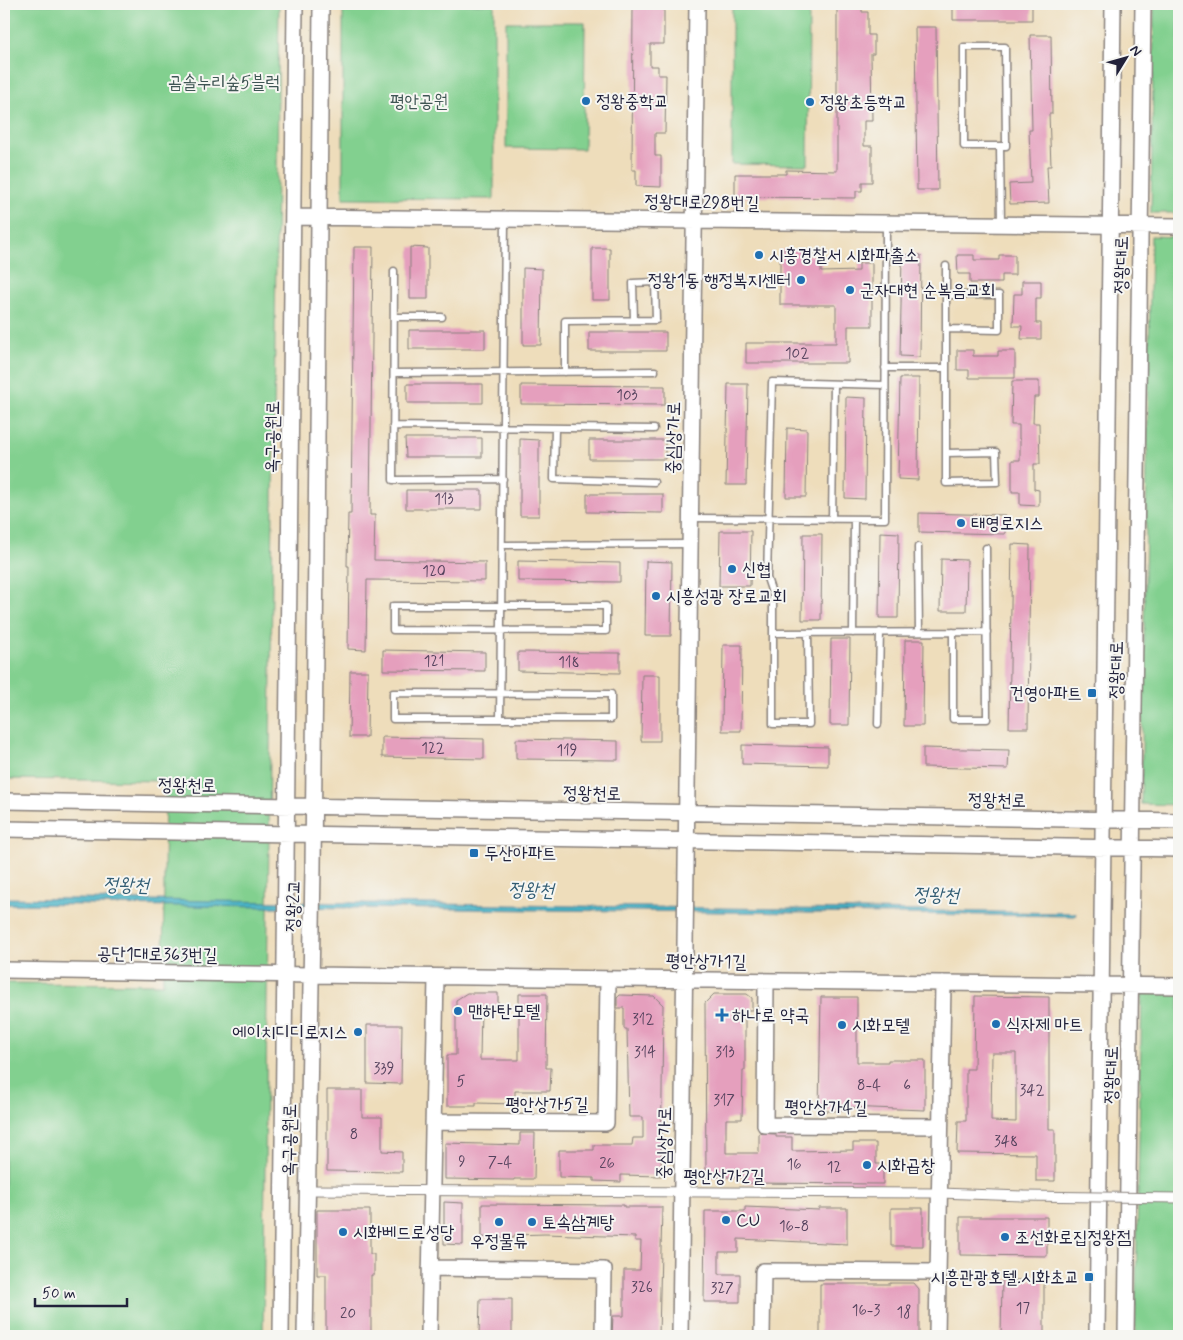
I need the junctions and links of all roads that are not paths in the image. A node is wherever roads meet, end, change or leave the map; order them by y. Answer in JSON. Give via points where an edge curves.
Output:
{"nodes":[{"id":1,"x":295,"y":4,"type":"edge"},
{"id":2,"x":321,"y":4,"type":"edge"},
{"id":3,"x":697,"y":4,"type":"edge"},
{"id":4,"x":1113,"y":4,"type":"edge"},
{"id":5,"x":1143,"y":4,"type":"edge"},
{"id":6,"x":1000,"y":146,"type":"junction"},
{"id":7,"x":293,"y":217,"type":"junction"},
{"id":8,"x":319,"y":217,"type":"junction"},
{"id":9,"x":506,"y":219,"type":"junction"},
{"id":10,"x":695,"y":221,"type":"junction"},
{"id":11,"x":886,"y":223,"type":"junction"},
{"id":12,"x":1001,"y":224,"type":"junction"},
{"id":13,"x":1110,"y":225,"type":"junction"},
{"id":14,"x":1140,"y":226,"type":"junction"},
{"id":15,"x":1179,"y":226,"type":"edge"},
{"id":16,"x":946,"y":266,"type":"dead end"},
{"id":17,"x":394,"y":271,"type":"dead end"},
{"id":18,"x":946,"y":295,"type":"junction"},
{"id":19,"x":394,"y":317,"type":"junction"},
{"id":20,"x":442,"y":317,"type":"dead end"},
{"id":21,"x":634,"y":320,"type":"junction"},
{"id":22,"x":946,"y":330,"type":"junction"},
{"id":23,"x":886,"y":368,"type":"junction"},
{"id":24,"x":946,"y":368,"type":"junction"},
{"id":25,"x":655,"y":371,"type":"dead end"},
{"id":26,"x":504,"y":372,"type":"junction"},
{"id":27,"x":565,"y":372,"type":"junction"},
{"id":28,"x":394,"y":373,"type":"junction"},
{"id":29,"x":834,"y":384,"type":"junction"},
{"id":30,"x":885,"y":385,"type":"junction"},
{"id":31,"x":393,"y":426,"type":"junction"},
{"id":32,"x":503,"y":427,"type":"junction"},
{"id":33,"x":555,"y":428,"type":"junction"},
{"id":34,"x":654,"y":429,"type":"dead end"},
{"id":35,"x":946,"y":453,"type":"junction"},
{"id":36,"x":503,"y":480,"type":"junction"},
{"id":37,"x":654,"y":482,"type":"dead end"},
{"id":38,"x":691,"y":518,"type":"junction"},
{"id":39,"x":770,"y":518,"type":"junction"},
{"id":40,"x":832,"y":519,"type":"junction"},
{"id":41,"x":854,"y":519,"type":"junction"},
{"id":42,"x":690,"y":544,"type":"junction"},
{"id":43,"x":502,"y":545,"type":"junction"},
{"id":44,"x":918,"y":547,"type":"dead end"},
{"id":45,"x":986,"y":548,"type":"dead end"},
{"id":46,"x":501,"y":606,"type":"junction"},
{"id":47,"x":501,"y":630,"type":"junction"},
{"id":48,"x":880,"y":632,"type":"junction"},
{"id":49,"x":919,"y":632,"type":"junction"},
{"id":50,"x":952,"y":632,"type":"junction"},
{"id":51,"x":987,"y":632,"type":"junction"},
{"id":52,"x":773,"y":633,"type":"junction"},
{"id":53,"x":808,"y":633,"type":"junction"},
{"id":54,"x":853,"y":633,"type":"junction"},
{"id":55,"x":500,"y":694,"type":"junction"},
{"id":56,"x":500,"y":720,"type":"junction"},
{"id":57,"x":878,"y":724,"type":"dead end"},
{"id":58,"x":4,"y":801,"type":"edge"},
{"id":59,"x":286,"y":805,"type":"junction"},
{"id":60,"x":314,"y":806,"type":"junction"},
{"id":61,"x":687,"y":813,"type":"junction"},
{"id":62,"x":1103,"y":820,"type":"junction"},
{"id":63,"x":1133,"y":821,"type":"junction"},
{"id":64,"x":1179,"y":821,"type":"edge"},
{"id":65,"x":4,"y":829,"type":"edge"},
{"id":66,"x":286,"y":833,"type":"junction"},
{"id":67,"x":313,"y":834,"type":"junction"},
{"id":68,"x":686,"y":841,"type":"junction"},
{"id":69,"x":1103,"y":848,"type":"junction"},
{"id":70,"x":1132,"y":849,"type":"junction"},
{"id":71,"x":1179,"y":849,"type":"edge"},
{"id":72,"x":286,"y":870,"type":"joint"},
{"id":73,"x":285,"y":944,"type":"joint"},
{"id":74,"x":311,"y":944,"type":"joint"},
{"id":75,"x":4,"y":970,"type":"edge"},
{"id":76,"x":284,"y":975,"type":"junction"},
{"id":77,"x":310,"y":975,"type":"junction"},
{"id":78,"x":436,"y":977,"type":"junction"},
{"id":79,"x":608,"y":979,"type":"junction"},
{"id":80,"x":685,"y":980,"type":"junction"},
{"id":81,"x":766,"y":981,"type":"junction"},
{"id":82,"x":943,"y":983,"type":"junction"},
{"id":83,"x":1101,"y":985,"type":"junction"},
{"id":84,"x":1130,"y":985,"type":"junction"},
{"id":85,"x":1179,"y":986,"type":"edge"},
{"id":86,"x":433,"y":1122,"type":"junction"},
{"id":87,"x":940,"y":1126,"type":"junction"},
{"id":88,"x":307,"y":1190,"type":"junction"},
{"id":89,"x":432,"y":1191,"type":"junction"},
{"id":90,"x":682,"y":1192,"type":"junction"},
{"id":91,"x":940,"y":1193,"type":"junction"},
{"id":92,"x":1179,"y":1198,"type":"edge"},
{"id":93,"x":430,"y":1268,"type":"junction"},
{"id":94,"x":938,"y":1272,"type":"junction"},
{"id":95,"x":281,"y":1336,"type":"edge"},
{"id":96,"x":305,"y":1336,"type":"edge"},
{"id":97,"x":429,"y":1336,"type":"edge"},
{"id":98,"x":603,"y":1336,"type":"edge"},
{"id":99,"x":680,"y":1336,"type":"edge"},
{"id":100,"x":762,"y":1336,"type":"edge"},
{"id":101,"x":937,"y":1336,"type":"edge"},
{"id":102,"x":1097,"y":1336,"type":"edge"},
{"id":103,"x":1126,"y":1336,"type":"edge"}],
"edges":[{"from":1,"to":7,"type":"street","name":"옥구공원로"},
{"from":2,"to":8,"type":"street"},
{"from":3,"to":10,"type":"street","name":"중심상가로"},
{"from":4,"to":13,"type":"street","name":"정왕대로"},
{"from":5,"to":14,"type":"street","name":"정왕대로"},
{"from":6,"to":6,"type":"lane","via":[[1006,146],[1005,47],[964,47],[964,146]]},
{"from":6,"to":12,"type":"lane"},
{"from":7,"to":8,"type":"street","name":"정왕대로298번길"},
{"from":7,"to":59,"type":"street","name":"옥구공원로"},
{"from":8,"to":9,"type":"street","name":"정왕대로298번길"},
{"from":8,"to":60,"type":"street"},
{"from":9,"to":10,"type":"street","name":"정왕대로298번길"},
{"from":9,"to":26,"type":"lane"},
{"from":10,"to":11,"type":"street","name":"정왕대로298번길"},
{"from":10,"to":38,"type":"street","name":"중심상가로"},
{"from":11,"to":12,"type":"street","name":"정왕대로298번길"},
{"from":11,"to":23,"type":"lane"},
{"from":12,"to":13,"type":"street","name":"정왕대로298번길"},
{"from":13,"to":14,"type":"street","name":"정왕대로298번길"},
{"from":13,"to":62,"type":"street","name":"정왕대로"},
{"from":14,"to":15,"type":"street","name":"정왕대로298번길"},
{"from":14,"to":63,"type":"street","name":"정왕대로"},
{"from":16,"to":18,"type":"lane"},
{"from":17,"to":19,"type":"lane"},
{"from":18,"to":22,"type":"lane"},
{"from":18,"to":22,"type":"lane","via":[[999,295],[999,330]]},
{"from":19,"to":20,"type":"lane"},
{"from":19,"to":28,"type":"lane"},
{"from":21,"to":21,"type":"lane","via":[[633,283],[655,282],[656,320]]},
{"from":21,"to":27,"type":"lane","via":[[565,321]]},
{"from":22,"to":24,"type":"lane"},
{"from":23,"to":24,"type":"lane"},
{"from":23,"to":30,"type":"lane"},
{"from":24,"to":35,"type":"lane"},
{"from":25,"to":27,"type":"lane"},
{"from":26,"to":27,"type":"lane"},
{"from":26,"to":28,"type":"lane"},
{"from":26,"to":32,"type":"lane"},
{"from":28,"to":31,"type":"lane"},
{"from":29,"to":30,"type":"lane"},
{"from":29,"to":39,"type":"lane","via":[[772,382]]},
{"from":29,"to":40,"type":"lane"},
{"from":30,"to":41,"type":"lane","via":[[885,519]]},
{"from":31,"to":32,"type":"lane"},
{"from":31,"to":36,"type":"lane","via":[[393,480]]},
{"from":32,"to":33,"type":"lane"},
{"from":32,"to":36,"type":"lane"},
{"from":33,"to":34,"type":"lane"},
{"from":33,"to":37,"type":"lane","via":[[554,479]]},
{"from":35,"to":35,"type":"lane","via":[[946,483],[997,482],[996,452]]},
{"from":36,"to":43,"type":"lane"},
{"from":38,"to":39,"type":"lane"},
{"from":38,"to":42,"type":"street","name":"중심상가로"},
{"from":39,"to":40,"type":"lane"},
{"from":39,"to":52,"type":"lane","via":[[767,578],[773,596]]},
{"from":40,"to":41,"type":"lane"},
{"from":41,"to":54,"type":"lane"},
{"from":42,"to":43,"type":"lane"},
{"from":42,"to":61,"type":"street","name":"중심상가로"},
{"from":43,"to":46,"type":"lane"},
{"from":44,"to":49,"type":"lane"},
{"from":45,"to":51,"type":"lane"},
{"from":46,"to":47,"type":"lane"},
{"from":46,"to":47,"type":"lane","via":[[606,606],[606,631]]},
{"from":46,"to":47,"type":"lane","via":[[393,606],[393,630]]},
{"from":47,"to":55,"type":"lane"},
{"from":48,"to":49,"type":"lane"},
{"from":48,"to":54,"type":"lane"},
{"from":48,"to":57,"type":"lane"},
{"from":49,"to":50,"type":"lane"},
{"from":50,"to":51,"type":"lane"},
{"from":50,"to":51,"type":"lane","via":[[953,719],[986,719]]},
{"from":52,"to":53,"type":"lane"},
{"from":52,"to":53,"type":"lane","via":[[773,724],[808,724]]},
{"from":53,"to":54,"type":"lane"},
{"from":55,"to":56,"type":"lane"},
{"from":55,"to":56,"type":"lane","via":[[393,693],[393,719]]},
{"from":55,"to":56,"type":"lane","via":[[611,694],[611,719]]},
{"from":58,"to":59,"type":"street","name":"정왕천로"},
{"from":59,"to":60,"type":"street","name":"정왕천로"},
{"from":59,"to":66,"type":"street","name":"옥구공원로"},
{"from":60,"to":61,"type":"street","name":"정왕천로"},
{"from":60,"to":67,"type":"street"},
{"from":61,"to":62,"type":"street","name":"정왕천로"},
{"from":61,"to":68,"type":"street","name":"중심상가로"},
{"from":62,"to":63,"type":"street","name":"정왕천로"},
{"from":62,"to":69,"type":"street","name":"정왕대로"},
{"from":63,"to":64,"type":"street","name":"정왕천로"},
{"from":63,"to":70,"type":"street","name":"정왕대로"},
{"from":65,"to":66,"type":"street"},
{"from":66,"to":67,"type":"street"},
{"from":66,"to":72,"type":"street","name":"옥구공원로"},
{"from":67,"to":68,"type":"street"},
{"from":67,"to":74,"type":"street","name":"정왕2교"},
{"from":68,"to":69,"type":"street"},
{"from":68,"to":80,"type":"street","name":"중심상가로"},
{"from":69,"to":70,"type":"street"},
{"from":69,"to":83,"type":"street","name":"정왕대로"},
{"from":70,"to":71,"type":"street"},
{"from":70,"to":84,"type":"street","name":"정왕대로"},
{"from":72,"to":73,"type":"street","name":"정왕2교"},
{"from":73,"to":76,"type":"street","name":"옥구공원로"},
{"from":74,"to":77,"type":"street","name":"옥구공원로"},
{"from":75,"to":76,"type":"street","name":"공단1대로363번길"},
{"from":76,"to":77,"type":"street","name":"공단1대로363번길"},
{"from":76,"to":95,"type":"street","name":"옥구공원로"},
{"from":77,"to":78,"type":"street","name":"평안상가1길"},
{"from":77,"to":88,"type":"street","name":"옥구공원로"},
{"from":78,"to":79,"type":"street","name":"평안상가1길"},
{"from":78,"to":86,"type":"street"},
{"from":79,"to":80,"type":"street","name":"평안상가1길"},
{"from":79,"to":86,"type":"street","name":"평안상가5길","via":[[606,1123]]},
{"from":80,"to":81,"type":"street","name":"평안상가1길"},
{"from":80,"to":90,"type":"street","name":"중심상가로"},
{"from":81,"to":82,"type":"street","name":"평안상가1길"},
{"from":81,"to":87,"type":"street","name":"평안상가4길","via":[[765,1125]]},
{"from":82,"to":83,"type":"street","name":"평안상가1길"},
{"from":82,"to":87,"type":"street"},
{"from":83,"to":84,"type":"street","name":"평안상가1길"},
{"from":83,"to":102,"type":"street","name":"정왕대로"},
{"from":84,"to":85,"type":"street","name":"평안상가1길"},
{"from":84,"to":103,"type":"street","name":"정왕대로"},
{"from":86,"to":89,"type":"street"},
{"from":87,"to":91,"type":"street"},
{"from":88,"to":89,"type":"street","name":"평안상가2길"},
{"from":88,"to":96,"type":"street","name":"옥구공원로"},
{"from":89,"to":90,"type":"street","name":"평안상가2길"},
{"from":89,"to":93,"type":"street"},
{"from":90,"to":91,"type":"street","name":"평안상가2길"},
{"from":90,"to":99,"type":"street","name":"중심상가로"},
{"from":91,"to":92,"type":"street","name":"평안상가2길","bridge":true},
{"from":91,"to":94,"type":"street"},
{"from":93,"to":97,"type":"street"},
{"from":93,"to":98,"type":"street","via":[[604,1270]]},
{"from":94,"to":100,"type":"street","via":[[763,1271]]},
{"from":94,"to":101,"type":"street"}]}
